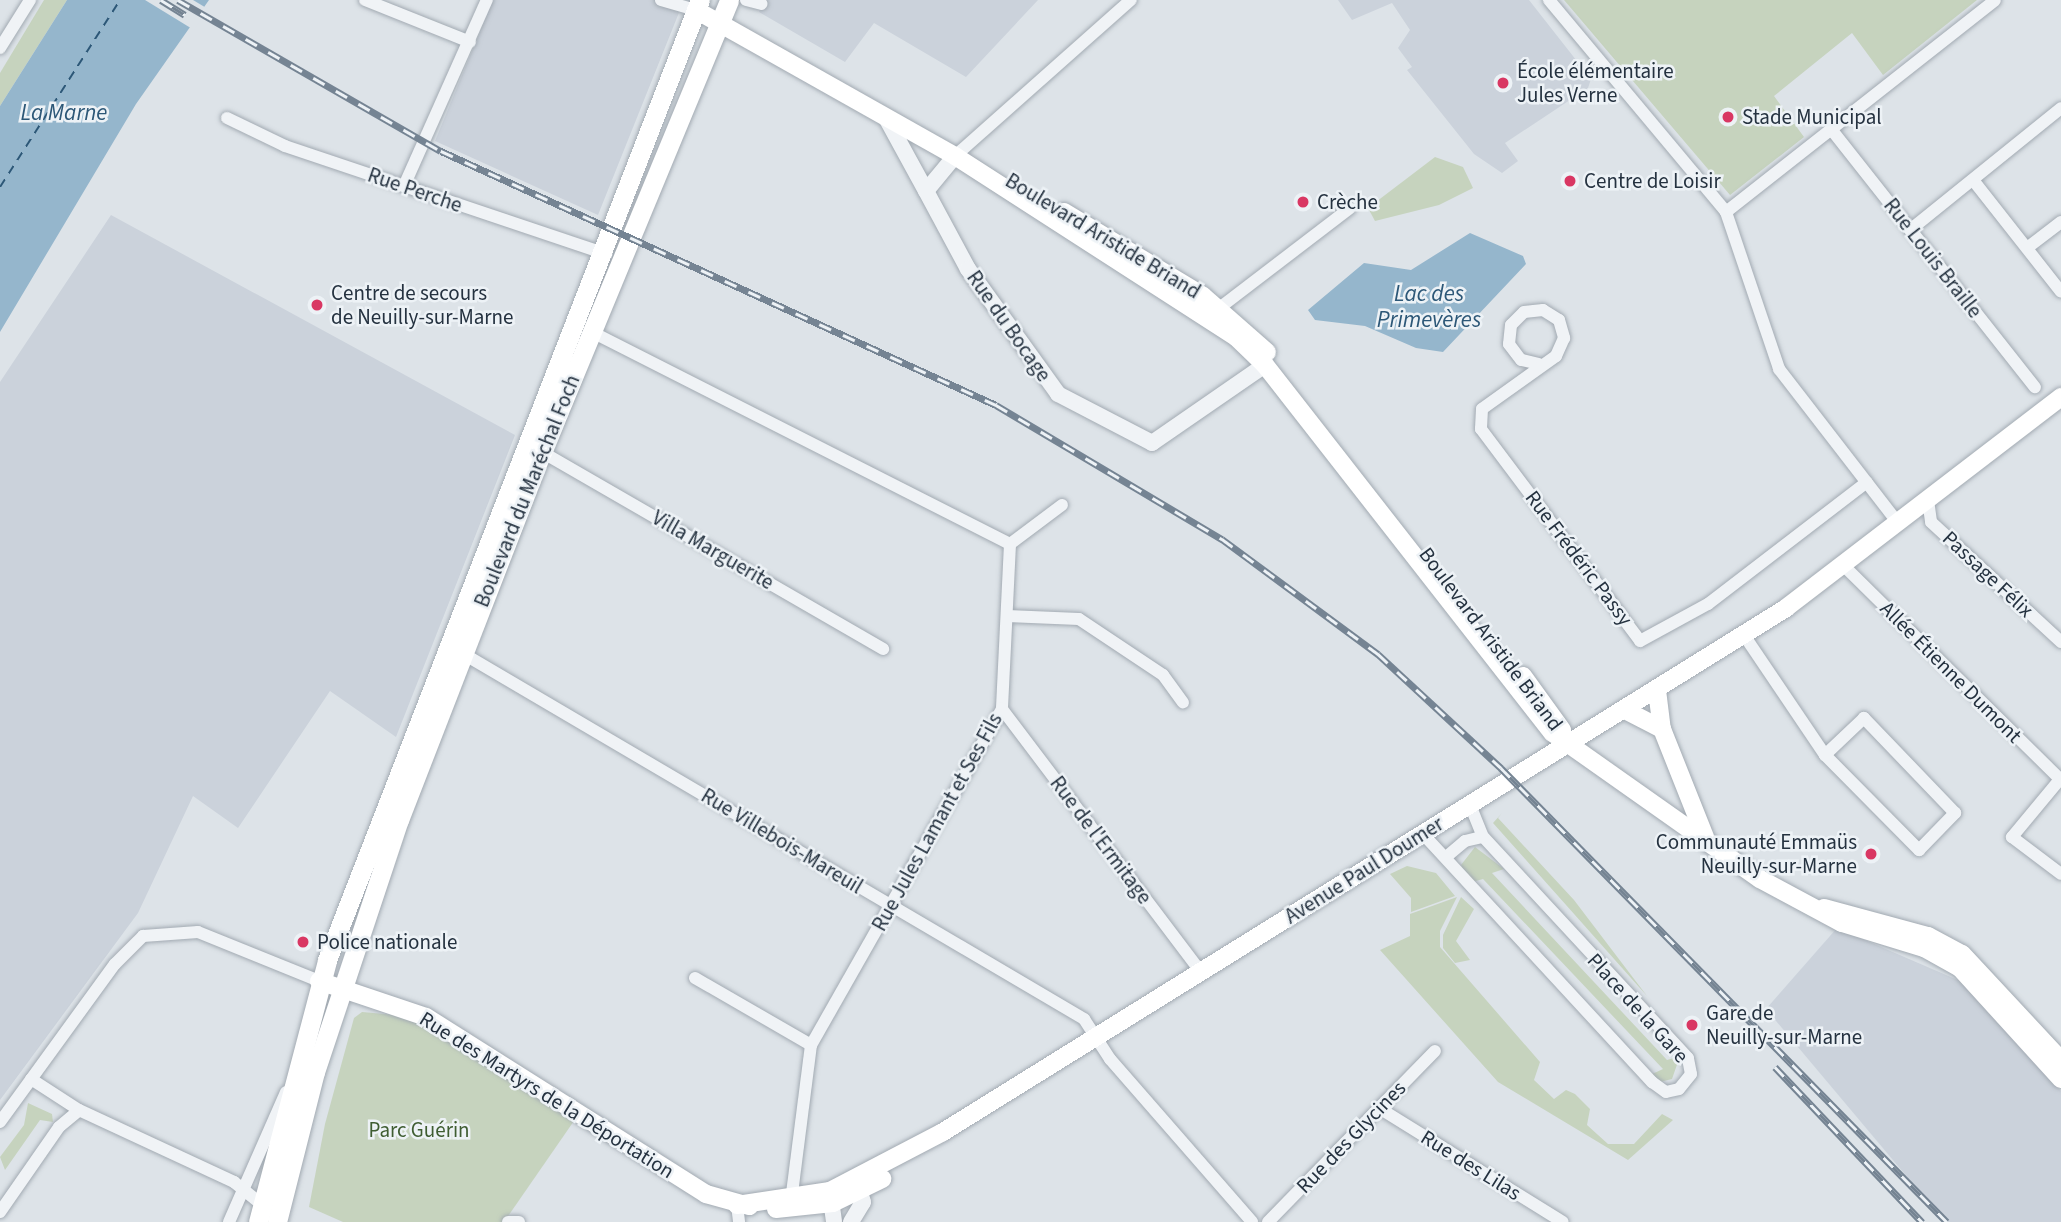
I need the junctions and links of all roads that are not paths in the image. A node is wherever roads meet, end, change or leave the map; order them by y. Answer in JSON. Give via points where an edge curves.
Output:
{"nodes":[{"id":1,"x":30,"y":0,"type":"edge"},
{"id":2,"x":365,"y":0,"type":"edge"},
{"id":3,"x":487,"y":0,"type":"edge"},
{"id":4,"x":661,"y":0,"type":"edge"},
{"id":5,"x":718,"y":0,"type":"edge"},
{"id":6,"x":730,"y":0,"type":"edge"},
{"id":7,"x":746,"y":0,"type":"edge"},
{"id":8,"x":1131,"y":0,"type":"edge"},
{"id":9,"x":1549,"y":0,"type":"edge"},
{"id":10,"x":1994,"y":0,"type":"edge"},
{"id":11,"x":762,"y":4,"type":"dead end"},
{"id":12,"x":698,"y":5,"type":"edge"},
{"id":13,"x":722,"y":21,"type":"junction"},
{"id":14,"x":470,"y":42,"type":"junction"},
{"id":15,"x":0,"y":48,"type":"edge"},
{"id":16,"x":2061,"y":108,"type":"edge"},
{"id":17,"x":884,"y":114,"type":"junction"},
{"id":18,"x":226,"y":118,"type":"dead end"},
{"id":19,"x":1832,"y":129,"type":"junction"},
{"id":20,"x":668,"y":151,"type":"junction"},
{"id":21,"x":955,"y":156,"type":"junction"},
{"id":22,"x":1973,"y":180,"type":"junction"},
{"id":23,"x":404,"y":186,"type":"junction"},
{"id":24,"x":926,"y":191,"type":"junction"},
{"id":25,"x":1350,"y":208,"type":"dead end"},
{"id":26,"x":1726,"y":212,"type":"junction"},
{"id":27,"x":2061,"y":222,"type":"edge"},
{"id":28,"x":1910,"y":230,"type":"junction"},
{"id":29,"x":2027,"y":248,"type":"junction"},
{"id":30,"x":606,"y":254,"type":"junction"},
{"id":31,"x":2061,"y":292,"type":"edge"},
{"id":32,"x":1214,"y":312,"type":"junction"},
{"id":33,"x":592,"y":332,"type":"junction"},
{"id":34,"x":1539,"y":364,"type":"junction"},
{"id":35,"x":1265,"y":365,"type":"junction"},
{"id":36,"x":2035,"y":387,"type":"dead end"},
{"id":37,"x":2060,"y":400,"type":"edge"},
{"id":38,"x":542,"y":452,"type":"junction"},
{"id":39,"x":1867,"y":482,"type":"junction"},
{"id":40,"x":1928,"y":500,"type":"junction"},
{"id":41,"x":1062,"y":505,"type":"dead end"},
{"id":42,"x":1898,"y":523,"type":"junction"},
{"id":43,"x":1010,"y":544,"type":"junction"},
{"id":44,"x":1843,"y":565,"type":"junction"},
{"id":45,"x":1007,"y":616,"type":"junction"},
{"id":46,"x":1744,"y":635,"type":"junction"},
{"id":47,"x":2061,"y":642,"type":"edge"},
{"id":48,"x":883,"y":649,"type":"dead end"},
{"id":49,"x":462,"y":653,"type":"junction"},
{"id":50,"x":1657,"y":690,"type":"junction"},
{"id":51,"x":1183,"y":703,"type":"dead end"},
{"id":52,"x":1002,"y":709,"type":"junction"},
{"id":53,"x":1625,"y":710,"type":"junction"},
{"id":54,"x":1662,"y":729,"type":"junction"},
{"id":55,"x":1567,"y":742,"type":"junction"},
{"id":56,"x":1825,"y":755,"type":"junction"},
{"id":57,"x":2061,"y":779,"type":"edge"},
{"id":58,"x":1470,"y":805,"type":"junction"},
{"id":59,"x":1423,"y":834,"type":"junction"},
{"id":60,"x":1483,"y":837,"type":"junction"},
{"id":61,"x":1708,"y":842,"type":"junction"},
{"id":62,"x":1446,"y":857,"type":"junction"},
{"id":63,"x":2061,"y":874,"type":"edge"},
{"id":64,"x":890,"y":905,"type":"junction"},
{"id":65,"x":1818,"y":908,"type":"junction"},
{"id":66,"x":1200,"y":971,"type":"junction"},
{"id":67,"x":695,"y":978,"type":"dead end"},
{"id":68,"x":336,"y":986,"type":"junction"},
{"id":69,"x":1096,"y":1037,"type":"junction"},
{"id":70,"x":811,"y":1045,"type":"junction"},
{"id":71,"x":1435,"y":1051,"type":"dead end"},
{"id":72,"x":2061,"y":1060,"type":"edge"},
{"id":73,"x":31,"y":1079,"type":"junction"},
{"id":74,"x":2061,"y":1079,"type":"edge"},
{"id":75,"x":288,"y":1088,"type":"junction"},
{"id":76,"x":1379,"y":1108,"type":"junction"},
{"id":77,"x":79,"y":1110,"type":"junction"},
{"id":78,"x":0,"y":1122,"type":"edge"},
{"id":79,"x":858,"y":1186,"type":"junction"},
{"id":80,"x":242,"y":1190,"type":"junction"},
{"id":81,"x":831,"y":1197,"type":"junction"},
{"id":82,"x":790,"y":1208,"type":"junction"},
{"id":83,"x":0,"y":1212,"type":"edge"},
{"id":84,"x":738,"y":1213,"type":"edge"},
{"id":85,"x":269,"y":1214,"type":"edge"},
{"id":86,"x":229,"y":1222,"type":"edge"},
{"id":87,"x":508,"y":1222,"type":"edge"},
{"id":88,"x":519,"y":1222,"type":"edge"},
{"id":89,"x":834,"y":1222,"type":"edge"},
{"id":90,"x":851,"y":1222,"type":"edge"},
{"id":91,"x":1252,"y":1222,"type":"edge"},
{"id":92,"x":1268,"y":1222,"type":"edge"},
{"id":93,"x":1563,"y":1222,"type":"edge"}],
"edges":[{"from":1,"to":15,"type":"street"},
{"from":2,"to":14,"type":"street"},
{"from":3,"to":14,"type":"street"},
{"from":4,"to":12,"type":"street"},
{"from":5,"to":13,"type":"main road"},
{"from":6,"to":13,"type":"main road","name":"Boulevard du Maréchal Foch"},
{"from":7,"to":11,"type":"street"},
{"from":8,"to":21,"type":"street"},
{"from":9,"to":26,"type":"street"},
{"from":10,"to":19,"type":"street"},
{"from":12,"to":13,"type":"main road","name":"Boulevard Aristide Briand"},
{"from":12,"to":20,"type":"main road","via":[[702,31],[674,102]]},
{"from":12,"to":30,"type":"main road","name":"Boulevard du Maréchal Foch"},
{"from":13,"to":17,"type":"main road","name":"Boulevard Aristide Briand"},
{"from":13,"to":20,"type":"main road","name":"Boulevard du Maréchal Foch"},
{"from":14,"to":23,"type":"street"},
{"from":16,"to":22,"type":"street"},
{"from":17,"to":21,"type":"main road","name":"Boulevard Aristide Briand"},
{"from":17,"to":24,"type":"street","name":"Rue du Bocage"},
{"from":18,"to":23,"type":"street","name":"Rue Perche","via":[[285,146]]},
{"from":19,"to":26,"type":"street"},
{"from":19,"to":28,"type":"street","name":"Rue Louis Braille"},
{"from":20,"to":33,"type":"main road","name":"Boulevard du Maréchal Foch"},
{"from":21,"to":24,"type":"street"},
{"from":21,"to":32,"type":"main road","name":"Boulevard Aristide Briand","via":[[988,167]]},
{"from":22,"to":28,"type":"street"},
{"from":22,"to":29,"type":"street"},
{"from":23,"to":30,"type":"street","name":"Rue Perche"},
{"from":24,"to":35,"type":"street","name":"Rue du Bocage","via":[[968,269],[1058,394],[1137,439],[1152,443]]},
{"from":25,"to":32,"type":"street"},
{"from":26,"to":39,"type":"street","via":[[1779,369]]},
{"from":27,"to":29,"type":"street"},
{"from":28,"to":36,"type":"street","name":"Rue Louis Braille"},
{"from":29,"to":31,"type":"street"},
{"from":30,"to":68,"type":"main road","name":"Boulevard du Maréchal Foch","via":[[360,868]]},
{"from":32,"to":35,"type":"main road","name":"Boulevard Aristide Briand"},
{"from":32,"to":55,"type":"main road","name":"Boulevard Aristide Briand","via":[[1277,362],[1548,708]]},
{"from":33,"to":38,"type":"main road","name":"Boulevard du Maréchal Foch"},
{"from":33,"to":43,"type":"street"},
{"from":34,"to":34,"type":"street","name":"Rue Frédéric Passy","via":[[1556,356],[1564,338],[1559,320],[1543,310],[1524,312],[1511,325],[1509,344],[1521,360]]},
{"from":34,"to":39,"type":"street","name":"Rue Frédéric Passy","via":[[1482,409],[1481,429],[1640,641],[1708,604]]},
{"from":35,"to":55,"type":"main road","name":"Boulevard Aristide Briand","via":[[1539,717]]},
{"from":37,"to":40,"type":"main road","name":"Avenue Paul Doumer"},
{"from":38,"to":48,"type":"street","name":"Villa Marguerite"},
{"from":38,"to":49,"type":"main road","name":"Boulevard du Maréchal Foch"},
{"from":39,"to":42,"type":"street"},
{"from":40,"to":42,"type":"main road","name":"Avenue Paul Doumer"},
{"from":40,"to":47,"type":"street","name":"Passage Félix","via":[[1931,522]]},
{"from":41,"to":43,"type":"street"},
{"from":42,"to":44,"type":"main road","name":"Avenue Paul Doumer"},
{"from":43,"to":45,"type":"street","name":"Rue Jules Lamant et Ses Fils"},
{"from":44,"to":46,"type":"main road","name":"Avenue Paul Doumer"},
{"from":44,"to":57,"type":"street","name":"Allée Étienne Dumont"},
{"from":45,"to":51,"type":"street","via":[[1079,619],[1163,675]]},
{"from":45,"to":52,"type":"street","name":"Rue Jules Lamant et Ses Fils"},
{"from":46,"to":50,"type":"main road","name":"Avenue Paul Doumer"},
{"from":46,"to":56,"type":"street"},
{"from":49,"to":64,"type":"street","name":"Rue Villebois-Mareuil"},
{"from":49,"to":68,"type":"main road","name":"Boulevard du Maréchal Foch"},
{"from":50,"to":53,"type":"main road","name":"Avenue Paul Doumer"},
{"from":50,"to":54,"type":"main road"},
{"from":52,"to":64,"type":"street","name":"Rue Jules Lamant et Ses Fils"},
{"from":52,"to":66,"type":"street","name":"Rue de l'Ermitage"},
{"from":53,"to":54,"type":"main road"},
{"from":53,"to":55,"type":"main road","name":"Avenue Paul Doumer"},
{"from":54,"to":61,"type":"main road"},
{"from":55,"to":58,"type":"main road","name":"Avenue Paul Doumer"},
{"from":55,"to":61,"type":"main road"},
{"from":56,"to":56,"type":"street","via":[[1919,850],[1955,813],[1864,718]]},
{"from":57,"to":63,"type":"street","via":[[2012,837]]},
{"from":58,"to":59,"type":"main road","name":"Avenue Paul Doumer"},
{"from":58,"to":60,"type":"street","name":"Place de la Gare"},
{"from":59,"to":62,"type":"street","name":"Place de la Gare"},
{"from":59,"to":66,"type":"main road","name":"Avenue Paul Doumer"},
{"from":60,"to":62,"type":"street","via":[[1465,841]]},
{"from":60,"to":62,"type":"street","name":"Place de la Gare","via":[[1688,1058],[1690,1074],[1679,1089],[1666,1092],[1652,1083]]},
{"from":61,"to":65,"type":"main road","via":[[1760,879]]},
{"from":64,"to":69,"type":"street","name":"Rue Villebois-Mareuil","via":[[1084,1019]]},
{"from":64,"to":70,"type":"street","name":"Rue Jules Lamant et Ses Fils"},
{"from":65,"to":72,"type":"main road","via":[[1928,936],[1962,954]]},
{"from":65,"to":74,"type":"main road","via":[[1960,968]]},
{"from":66,"to":69,"type":"main road","name":"Avenue Paul Doumer"},
{"from":67,"to":70,"type":"street"},
{"from":68,"to":73,"type":"street","via":[[198,933],[143,936],[115,964]]},
{"from":68,"to":75,"type":"main road"},
{"from":68,"to":84,"type":"main road","name":"Rue des Martyrs de la Déportation","via":[[426,1017]]},
{"from":68,"to":85,"type":"main road"},
{"from":69,"to":79,"type":"main road","name":"Avenue Paul Doumer"},
{"from":69,"to":91,"type":"street","name":"Rue Villebois-Mareuil"},
{"from":70,"to":82,"type":"street","name":"Rue Jules Lamant et Ses Fils"},
{"from":71,"to":76,"type":"street","name":"Rue des Glycines"},
{"from":73,"to":77,"type":"street"},
{"from":73,"to":78,"type":"street"},
{"from":75,"to":80,"type":"street"},
{"from":75,"to":85,"type":"main road"},
{"from":76,"to":92,"type":"street","name":"Rue des Glycines"},
{"from":76,"to":93,"type":"street","name":"Rue des Lilas"},
{"from":77,"to":80,"type":"street"},
{"from":77,"to":83,"type":"street","via":[[59,1127]]},
{"from":79,"to":81,"type":"main road","name":"Avenue Paul Doumer"},
{"from":79,"to":90,"type":"street","via":[[862,1206]]},
{"from":80,"to":85,"type":"street"},
{"from":80,"to":86,"type":"street"},
{"from":81,"to":82,"type":"main road","name":"Avenue Paul Doumer"},
{"from":81,"to":89,"type":"street"},
{"from":82,"to":84,"type":"main road","name":"Rue des Martyrs de la Déportation"},
{"from":87,"to":88,"type":"street"}]}
